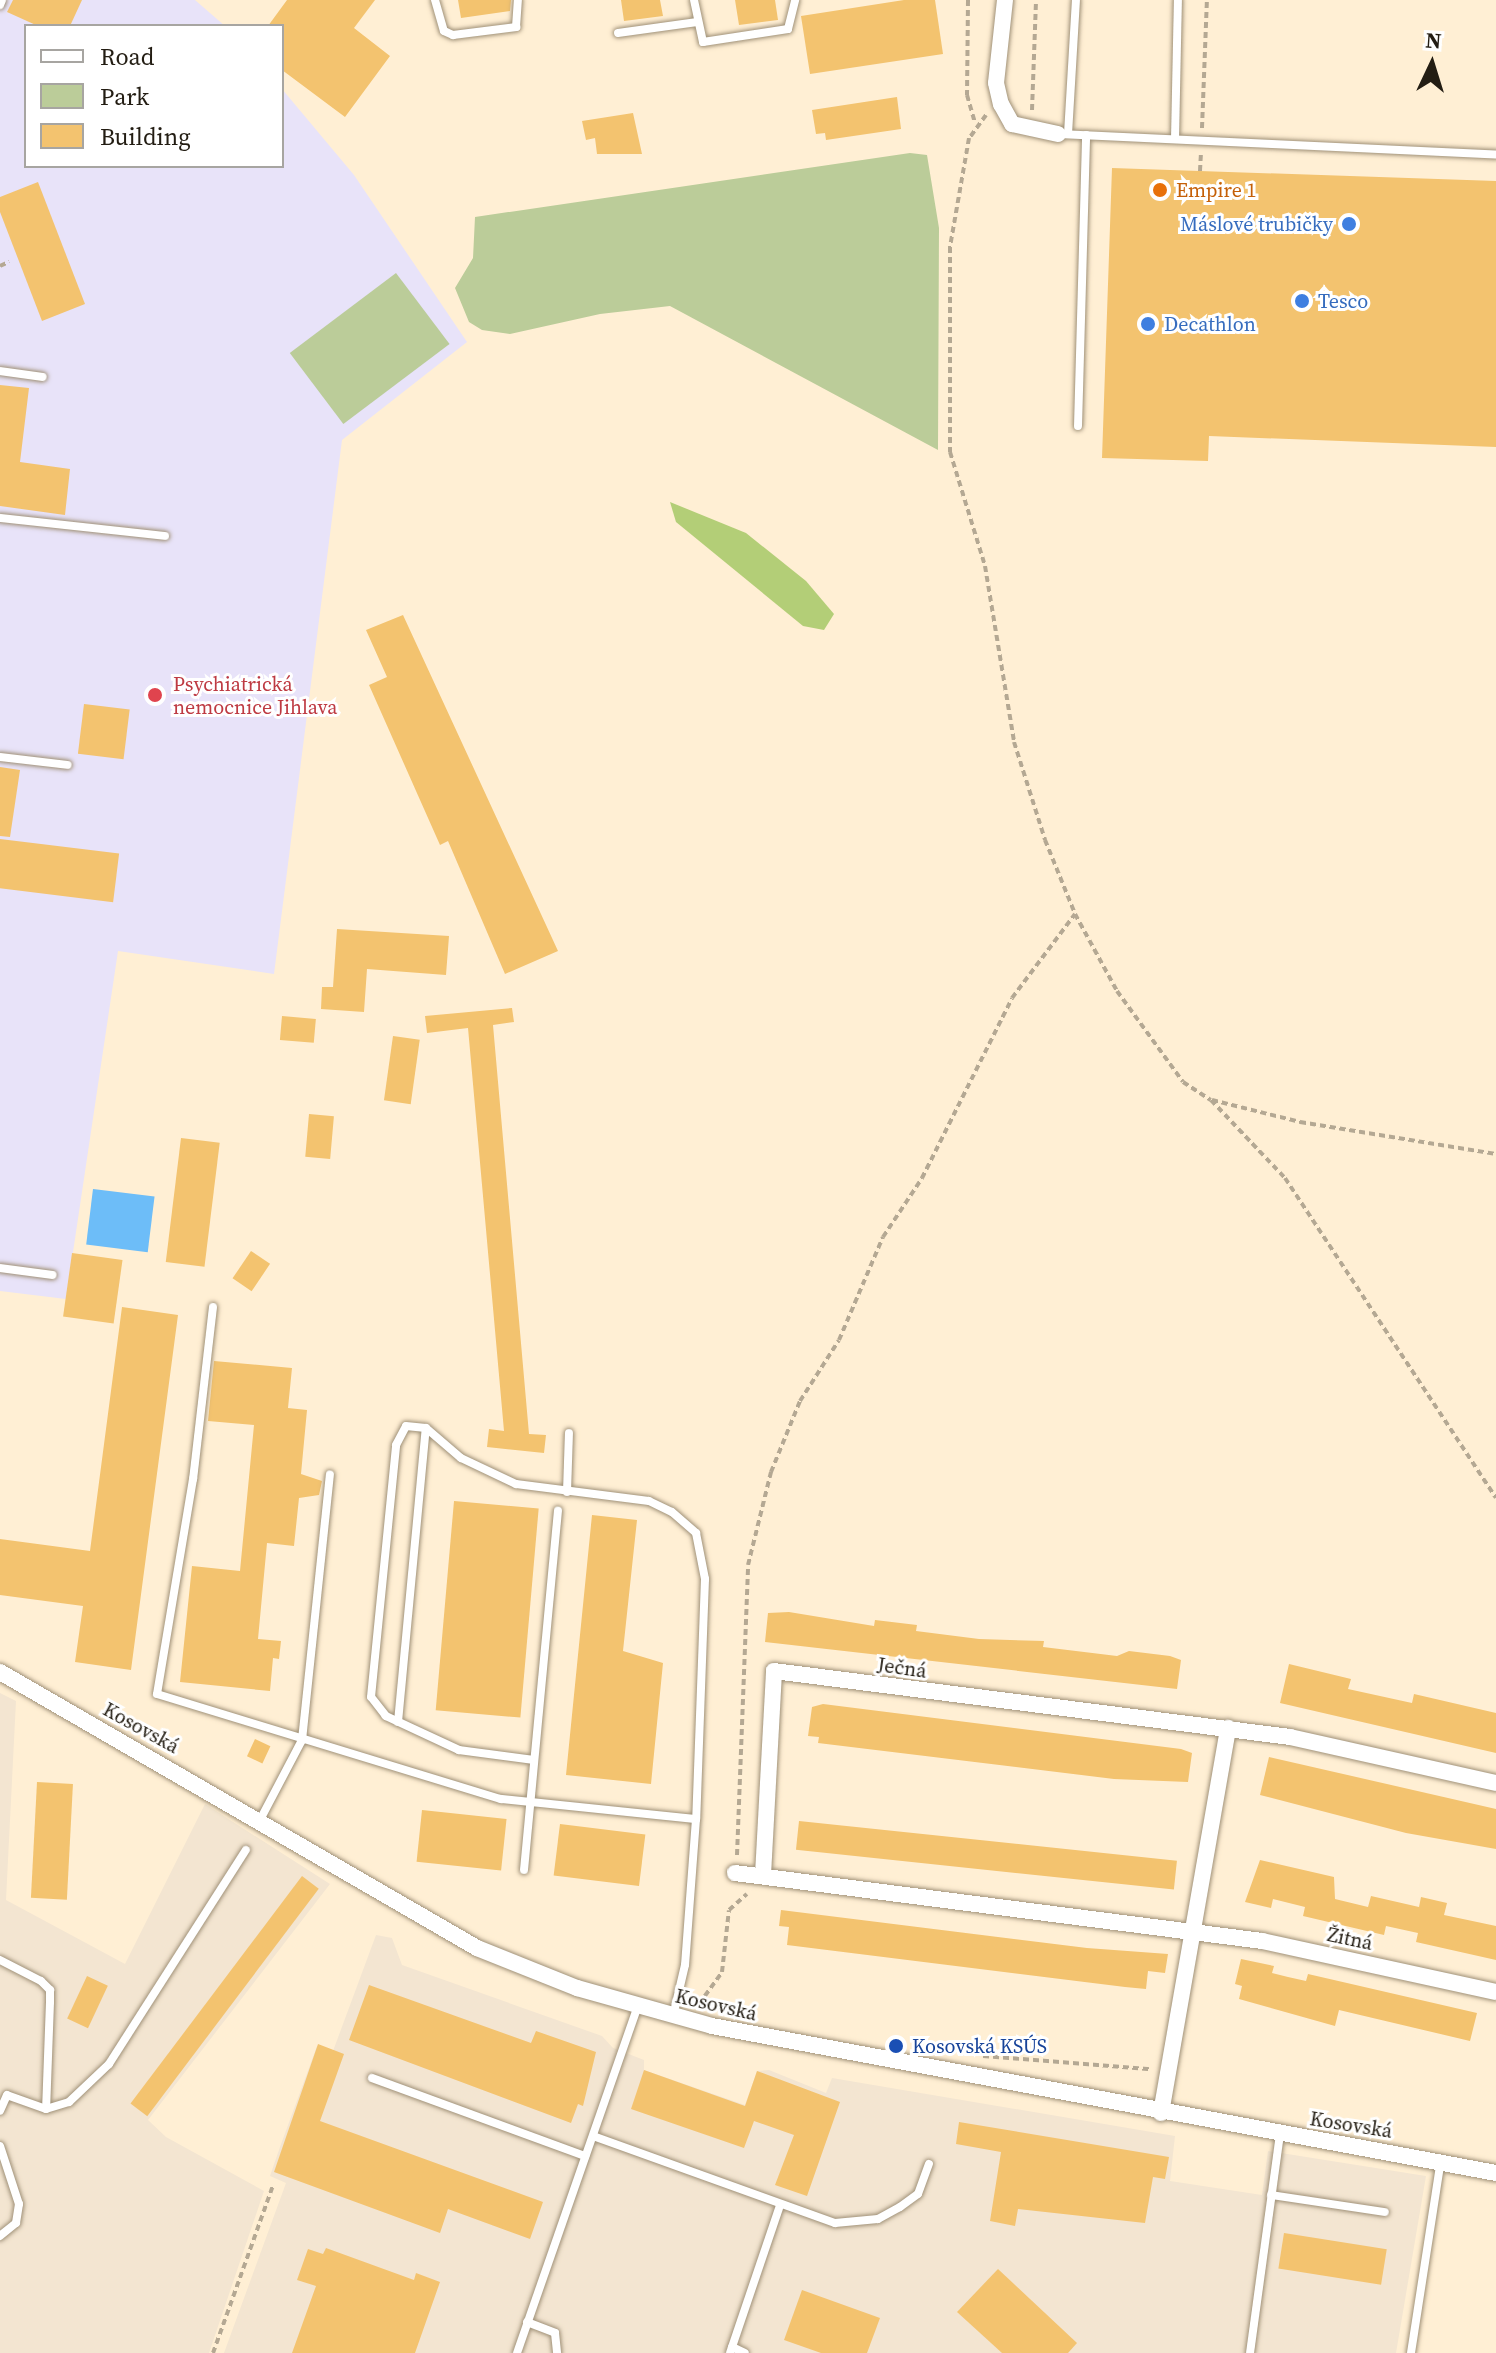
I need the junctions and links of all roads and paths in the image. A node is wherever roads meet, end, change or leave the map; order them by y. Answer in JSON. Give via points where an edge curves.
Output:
{"nodes":[{"id":1,"x":435,"y":0,"type":"edge"},
{"id":2,"x":518,"y":0,"type":"edge"},
{"id":3,"x":694,"y":0,"type":"edge"},
{"id":4,"x":795,"y":0,"type":"edge"},
{"id":5,"x":968,"y":0,"type":"edge"},
{"id":6,"x":1005,"y":0,"type":"edge"},
{"id":7,"x":1036,"y":0,"type":"edge"},
{"id":8,"x":1076,"y":0,"type":"edge"},
{"id":9,"x":1178,"y":0,"type":"edge"},
{"id":10,"x":1207,"y":0,"type":"edge"},
{"id":11,"x":697,"y":22,"type":"junction"},
{"id":12,"x":618,"y":33,"type":"dead end"},
{"id":13,"x":1001,"y":104,"type":"junction"},
{"id":14,"x":975,"y":124,"type":"junction"},
{"id":15,"x":1031,"y":131,"type":"junction"},
{"id":16,"x":1063,"y":134,"type":"junction"},
{"id":17,"x":1086,"y":135,"type":"junction"},
{"id":18,"x":1175,"y":139,"type":"junction"},
{"id":19,"x":1201,"y":140,"type":"junction"},
{"id":20,"x":1496,"y":155,"type":"edge"},
{"id":21,"x":1200,"y":171,"type":"dead end"},
{"id":22,"x":9,"y":262,"type":"dead end"},
{"id":23,"x":0,"y":266,"type":"edge"},
{"id":24,"x":0,"y":371,"type":"edge"},
{"id":25,"x":43,"y":377,"type":"dead end"},
{"id":26,"x":1078,"y":426,"type":"dead end"},
{"id":27,"x":0,"y":518,"type":"edge"},
{"id":28,"x":165,"y":536,"type":"dead end"},
{"id":29,"x":0,"y":757,"type":"edge"},
{"id":30,"x":68,"y":765,"type":"dead end"},
{"id":31,"x":1075,"y":914,"type":"junction"},
{"id":32,"x":1211,"y":1100,"type":"junction"},
{"id":33,"x":1496,"y":1154,"type":"edge"},
{"id":34,"x":0,"y":1268,"type":"edge"},
{"id":35,"x":53,"y":1275,"type":"dead end"},
{"id":36,"x":213,"y":1307,"type":"dead end"},
{"id":37,"x":426,"y":1428,"type":"junction"},
{"id":38,"x":569,"y":1433,"type":"dead end"},
{"id":39,"x":330,"y":1474,"type":"dead end"},
{"id":40,"x":567,"y":1492,"type":"junction"},
{"id":41,"x":1496,"y":1498,"type":"edge"},
{"id":42,"x":558,"y":1511,"type":"dead end"},
{"id":43,"x":0,"y":1672,"type":"edge"},
{"id":44,"x":398,"y":1722,"type":"junction"},
{"id":45,"x":1228,"y":1728,"type":"junction"},
{"id":46,"x":302,"y":1740,"type":"junction"},
{"id":47,"x":534,"y":1760,"type":"junction"},
{"id":48,"x":1496,"y":1783,"type":"edge"},
{"id":49,"x":529,"y":1804,"type":"junction"},
{"id":50,"x":696,"y":1819,"type":"junction"},
{"id":51,"x":260,"y":1820,"type":"junction"},
{"id":52,"x":246,"y":1850,"type":"dead end"},
{"id":53,"x":524,"y":1870,"type":"dead end"},
{"id":54,"x":735,"y":1873,"type":"joint"},
{"id":55,"x":763,"y":1875,"type":"junction"},
{"id":56,"x":1194,"y":1933,"type":"junction"},
{"id":57,"x":0,"y":1960,"type":"edge"},
{"id":58,"x":1496,"y":1992,"type":"edge"},
{"id":59,"x":638,"y":2006,"type":"junction"},
{"id":60,"x":694,"y":2007,"type":"dead end"},
{"id":61,"x":673,"y":2017,"type":"junction"},
{"id":62,"x":372,"y":2078,"type":"dead end"},
{"id":63,"x":4,"y":2094,"type":"edge"},
{"id":64,"x":46,"y":2109,"type":"junction"},
{"id":65,"x":0,"y":2111,"type":"edge"},
{"id":66,"x":1161,"y":2113,"type":"junction"},
{"id":67,"x":1280,"y":2134,"type":"junction"},
{"id":68,"x":593,"y":2136,"type":"junction"},
{"id":69,"x":0,"y":2146,"type":"edge"},
{"id":70,"x":585,"y":2156,"type":"junction"},
{"id":71,"x":1441,"y":2159,"type":"junction"},
{"id":72,"x":929,"y":2164,"type":"dead end"},
{"id":73,"x":1496,"y":2173,"type":"edge"},
{"id":74,"x":273,"y":2185,"type":"dead end"},
{"id":75,"x":1271,"y":2195,"type":"junction"},
{"id":76,"x":780,"y":2205,"type":"junction"},
{"id":77,"x":1385,"y":2212,"type":"dead end"},
{"id":78,"x":0,"y":2236,"type":"edge"},
{"id":79,"x":527,"y":2322,"type":"junction"},
{"id":80,"x":731,"y":2350,"type":"edge"},
{"id":81,"x":213,"y":2353,"type":"edge"},
{"id":82,"x":517,"y":2353,"type":"edge"},
{"id":83,"x":557,"y":2353,"type":"edge"},
{"id":84,"x":745,"y":2353,"type":"edge"},
{"id":85,"x":1250,"y":2353,"type":"edge"},
{"id":86,"x":1411,"y":2353,"type":"edge"}],
"edges":[{"from":1,"to":2,"type":"lane","via":[[444,31],[453,35],[516,27]]},
{"from":3,"to":11,"type":"lane"},
{"from":4,"to":11,"type":"lane","via":[[788,29],[703,42]]},
{"from":5,"to":14,"type":"path","via":[[967,95]]},
{"from":6,"to":13,"type":"street","via":[[996,83]]},
{"from":7,"to":15,"type":"path"},
{"from":8,"to":16,"type":"lane"},
{"from":9,"to":18,"type":"lane"},
{"from":10,"to":19,"type":"path"},
{"from":11,"to":12,"type":"lane"},
{"from":13,"to":14,"type":"path"},
{"from":13,"to":15,"type":"street","via":[[1012,124]]},
{"from":14,"to":31,"type":"path","via":[[950,247],[950,452],[985,566],[1014,742]]},
{"from":15,"to":16,"type":"street"},
{"from":16,"to":17,"type":"lane"},
{"from":17,"to":18,"type":"lane"},
{"from":17,"to":26,"type":"lane"},
{"from":18,"to":19,"type":"lane"},
{"from":19,"to":20,"type":"lane"},
{"from":19,"to":21,"type":"path"},
{"from":22,"to":23,"type":"path"},
{"from":24,"to":25,"type":"lane"},
{"from":27,"to":28,"type":"lane"},
{"from":29,"to":30,"type":"lane"},
{"from":31,"to":32,"type":"path","via":[[1117,991],[1160,1052],[1183,1082]]},
{"from":31,"to":54,"type":"path","via":[[1012,998],[922,1178],[883,1237],[857,1302],[800,1401],[771,1472],[748,1565]]},
{"from":32,"to":33,"type":"path","via":[[1300,1122]]},
{"from":32,"to":41,"type":"path","via":[[1285,1178]]},
{"from":34,"to":35,"type":"lane"},
{"from":36,"to":46,"type":"lane","via":[[193,1479],[157,1694]]},
{"from":37,"to":40,"type":"lane","via":[[490,1474]]},
{"from":37,"to":44,"type":"lane"},
{"from":37,"to":44,"type":"lane","via":[[406,1426],[396,1445],[372,1678],[371,1697],[377,1709]]},
{"from":38,"to":40,"type":"lane"},
{"from":39,"to":46,"type":"lane"},
{"from":40,"to":50,"type":"lane","via":[[649,1501],[685,1521],[701,1548],[705,1579]]},
{"from":42,"to":47,"type":"lane"},
{"from":43,"to":51,"type":"street","name":"Kosovská"},
{"from":44,"to":47,"type":"lane","via":[[459,1750]]},
{"from":45,"to":48,"type":"street"},
{"from":45,"to":55,"type":"street","name":"Ječná","via":[[774,1671]]},
{"from":45,"to":56,"type":"street"},
{"from":46,"to":49,"type":"lane"},
{"from":46,"to":51,"type":"lane"},
{"from":47,"to":49,"type":"lane"},
{"from":49,"to":50,"type":"lane"},
{"from":49,"to":53,"type":"lane"},
{"from":50,"to":61,"type":"lane","via":[[685,1965]]},
{"from":51,"to":59,"type":"street","name":"Kosovská","via":[[477,1948]]},
{"from":52,"to":64,"type":"lane","via":[[109,2064],[69,2102]]},
{"from":54,"to":55,"type":"street"},
{"from":55,"to":56,"type":"street"},
{"from":55,"to":60,"type":"path","via":[[761,1883],[732,1905],[722,1972]]},
{"from":56,"to":58,"type":"street","name":"Žitná","via":[[1276,1943]]},
{"from":56,"to":66,"type":"street"},
{"from":57,"to":64,"type":"lane","via":[[50,1990]]},
{"from":59,"to":61,"type":"street","name":"Kosovská"},
{"from":59,"to":68,"type":"lane"},
{"from":61,"to":66,"type":"street","name":"Kosovská"},
{"from":62,"to":70,"type":"lane"},
{"from":63,"to":64,"type":"lane"},
{"from":63,"to":65,"type":"lane"},
{"from":66,"to":67,"type":"street","name":"Kosovská"},
{"from":67,"to":71,"type":"street","name":"Kosovská"},
{"from":67,"to":75,"type":"lane"},
{"from":68,"to":70,"type":"lane"},
{"from":68,"to":76,"type":"lane"},
{"from":69,"to":78,"type":"lane","via":[[19,2204],[16,2223]]},
{"from":70,"to":79,"type":"lane"},
{"from":71,"to":73,"type":"street","name":"Kosovská"},
{"from":71,"to":86,"type":"lane"},
{"from":72,"to":76,"type":"lane","via":[[918,2194],[878,2219],[835,2223]]},
{"from":74,"to":81,"type":"path"},
{"from":75,"to":77,"type":"lane"},
{"from":75,"to":85,"type":"lane"},
{"from":76,"to":80,"type":"lane"},
{"from":79,"to":82,"type":"lane"},
{"from":79,"to":83,"type":"lane","via":[[555,2333]]},
{"from":80,"to":84,"type":"lane"}]}
